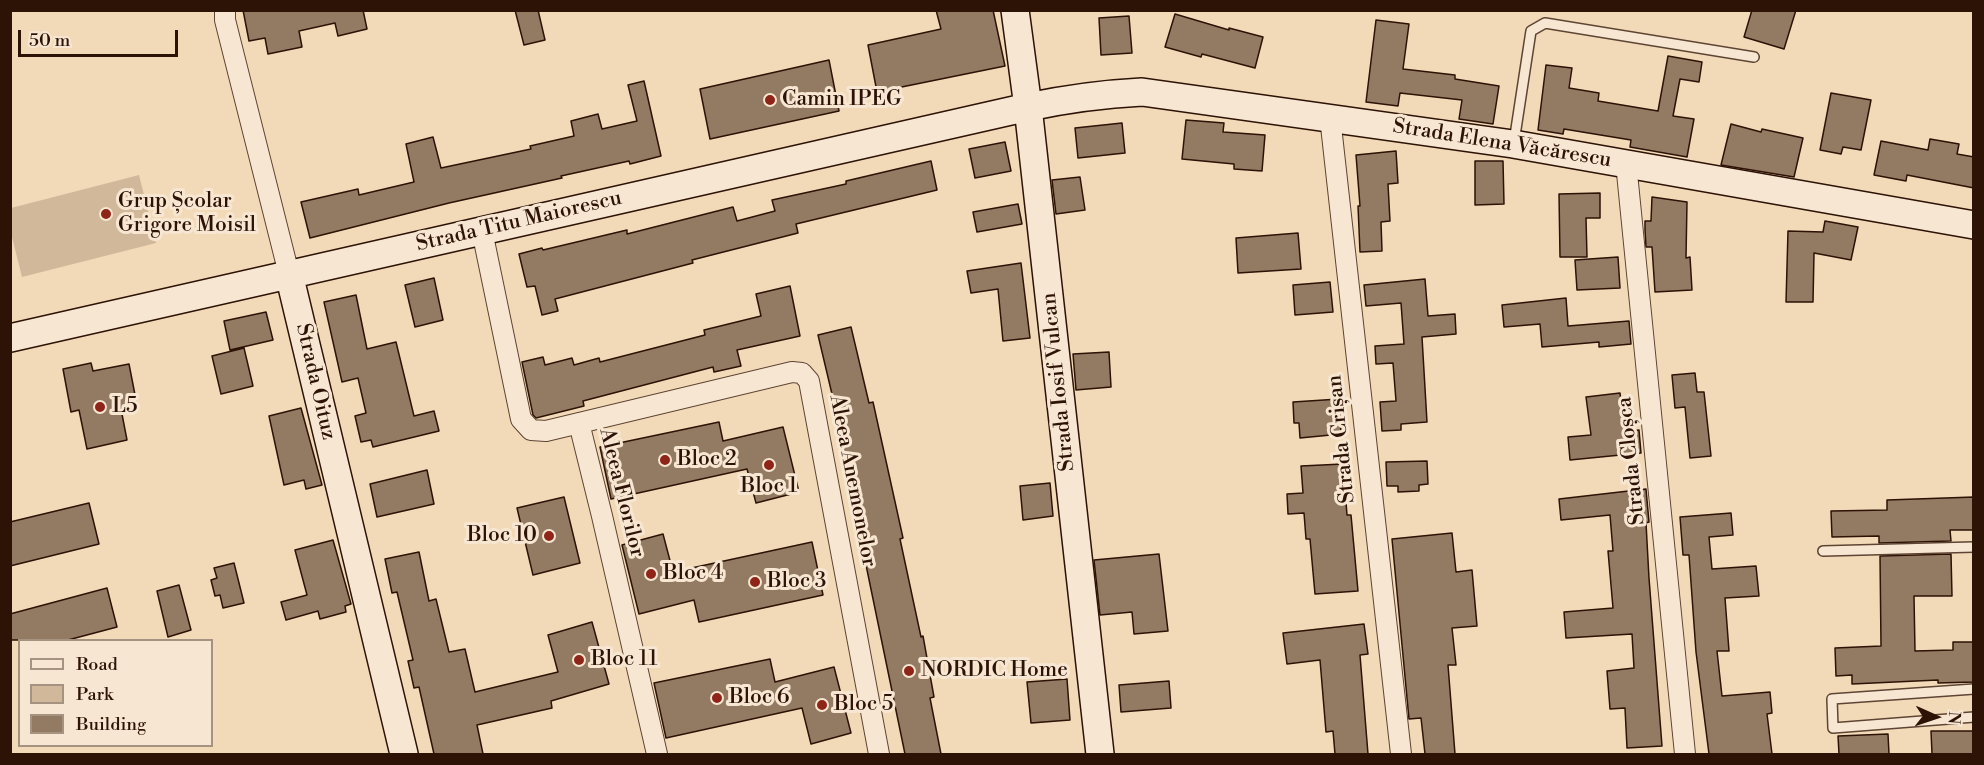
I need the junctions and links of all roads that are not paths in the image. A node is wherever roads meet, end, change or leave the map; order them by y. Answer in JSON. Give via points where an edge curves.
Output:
{"nodes":[{"id":1,"x":225,"y":10,"type":"edge"},
{"id":2,"x":1015,"y":10,"type":"edge"},
{"id":3,"x":1754,"y":57,"type":"dead end"},
{"id":4,"x":1028,"y":107,"type":"junction"},
{"id":5,"x":1330,"y":117,"type":"junction"},
{"id":6,"x":1513,"y":144,"type":"junction"},
{"id":7,"x":1626,"y":163,"type":"junction"},
{"id":8,"x":1974,"y":225,"type":"edge"},
{"id":9,"x":482,"y":231,"type":"junction"},
{"id":10,"x":289,"y":274,"type":"junction"},
{"id":11,"x":10,"y":338,"type":"edge"},
{"id":12,"x":579,"y":423,"type":"junction"},
{"id":13,"x":1974,"y":547,"type":"edge"},
{"id":14,"x":1823,"y":551,"type":"dead end"},
{"id":15,"x":1974,"y":689,"type":"edge"},
{"id":16,"x":1974,"y":717,"type":"edge"},
{"id":17,"x":404,"y":754,"type":"edge"},
{"id":18,"x":657,"y":754,"type":"edge"},
{"id":19,"x":879,"y":754,"type":"edge"},
{"id":20,"x":1100,"y":754,"type":"edge"},
{"id":21,"x":1401,"y":754,"type":"edge"},
{"id":22,"x":1685,"y":754,"type":"edge"}],
"edges":[{"from":1,"to":10,"type":"street","name":"Strada Oituz"},
{"from":2,"to":4,"type":"main road","name":"Strada Iosif Vulcan"},
{"from":3,"to":6,"type":"lane","via":[[1545,22],[1531,31],[1527,45]]},
{"from":4,"to":5,"type":"main road","name":"Strada Elena Văcărescu","via":[[1072,98],[1142,92]]},
{"from":4,"to":9,"type":"main road","name":"Strada Titu Maiorescu"},
{"from":4,"to":20,"type":"main road","name":"Strada Iosif Vulcan"},
{"from":5,"to":6,"type":"main road","name":"Strada Elena Văcărescu"},
{"from":5,"to":21,"type":"street","name":"Strada Crișan"},
{"from":6,"to":7,"type":"main road","name":"Strada Elena Văcărescu"},
{"from":7,"to":8,"type":"main road","name":"Strada Elena Văcărescu"},
{"from":7,"to":22,"type":"street","name":"Strada Cloșca"},
{"from":9,"to":10,"type":"main road","name":"Strada Titu Maiorescu"},
{"from":9,"to":12,"type":"street","name":"Aleea Florilor","via":[[521,419],[531,430],[546,431]]},
{"from":10,"to":11,"type":"main road","name":"Strada Titu Maiorescu"},
{"from":10,"to":17,"type":"main road","name":"Strada Oituz"},
{"from":12,"to":18,"type":"street","name":"Aleea Florilor"},
{"from":12,"to":19,"type":"street","name":"Aleea Anemonelor","via":[[792,372],[802,373],[809,381]]},
{"from":13,"to":14,"type":"lane"},
{"from":15,"to":16,"type":"lane","via":[[1832,699],[1833,728]]}]}
